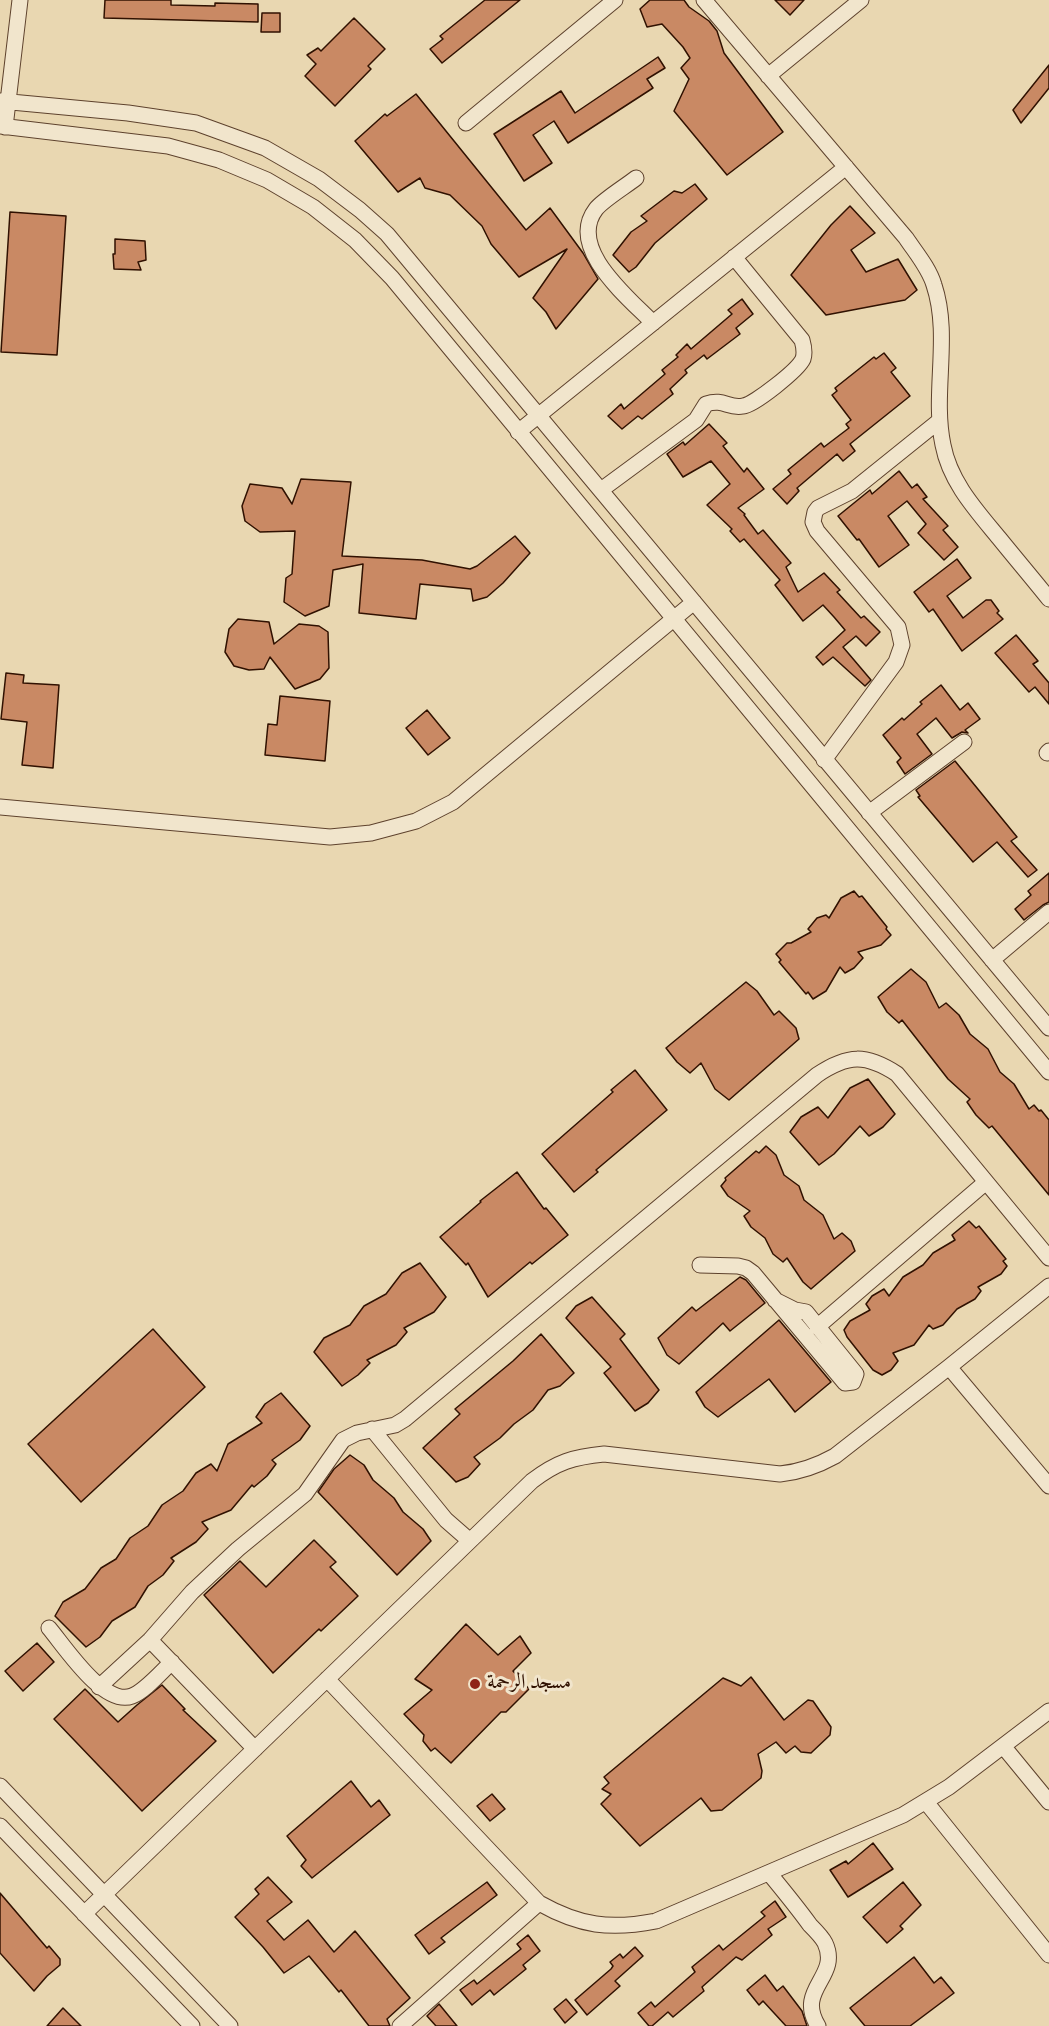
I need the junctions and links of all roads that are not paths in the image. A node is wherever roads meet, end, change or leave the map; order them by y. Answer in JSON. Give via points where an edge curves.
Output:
{"nodes":[{"id":1,"x":20,"y":0,"type":"edge"},
{"id":2,"x":615,"y":0,"type":"edge"},
{"id":3,"x":704,"y":0,"type":"edge"},
{"id":4,"x":861,"y":0,"type":"edge"},
{"id":5,"x":768,"y":76,"type":"junction"},
{"id":6,"x":4,"y":101,"type":"edge"},
{"id":7,"x":466,"y":123,"type":"dead end"},
{"id":8,"x":3,"y":127,"type":"edge"},
{"id":9,"x":846,"y":167,"type":"junction"},
{"id":10,"x":636,"y":178,"type":"dead end"},
{"id":11,"x":734,"y":257,"type":"junction"},
{"id":12,"x":653,"y":323,"type":"junction"},
{"id":13,"x":539,"y":415,"type":"junction"},
{"id":14,"x":939,"y":421,"type":"junction"},
{"id":15,"x":518,"y":432,"type":"junction"},
{"id":16,"x":601,"y":490,"type":"junction"},
{"id":17,"x":1046,"y":590,"type":"edge"},
{"id":18,"x":694,"y":602,"type":"junction"},
{"id":19,"x":674,"y":619,"type":"junction"},
{"id":20,"x":964,"y":742,"type":"dead end"},
{"id":21,"x":824,"y":760,"type":"junction"},
{"id":22,"x":0,"y":807,"type":"edge"},
{"id":23,"x":869,"y":813,"type":"junction"},
{"id":24,"x":1049,"y":912,"type":"edge"},
{"id":25,"x":992,"y":960,"type":"junction"},
{"id":26,"x":1049,"y":1028,"type":"edge"},
{"id":27,"x":1049,"y":1072,"type":"edge"},
{"id":28,"x":986,"y":1182,"type":"junction"},
{"id":29,"x":1049,"y":1258,"type":"edge"},
{"id":30,"x":699,"y":1265,"type":"dead end"},
{"id":31,"x":1049,"y":1286,"type":"edge"},
{"id":32,"x":775,"y":1300,"type":"junction"},
{"id":33,"x":820,"y":1338,"type":"junction"},
{"id":34,"x":949,"y":1367,"type":"junction"},
{"id":35,"x":372,"y":1429,"type":"junction"},
{"id":36,"x":1049,"y":1486,"type":"edge"},
{"id":37,"x":470,"y":1541,"type":"junction"},
{"id":38,"x":49,"y":1628,"type":"dead end"},
{"id":39,"x":150,"y":1640,"type":"junction"},
{"id":40,"x":172,"y":1662,"type":"junction"},
{"id":41,"x":327,"y":1679,"type":"junction"},
{"id":42,"x":99,"y":1687,"type":"junction"},
{"id":43,"x":1049,"y":1711,"type":"edge"},
{"id":44,"x":1003,"y":1746,"type":"junction"},
{"id":45,"x":255,"y":1749,"type":"junction"},
{"id":46,"x":0,"y":1786,"type":"edge"},
{"id":47,"x":926,"y":1802,"type":"junction"},
{"id":48,"x":1049,"y":1802,"type":"edge"},
{"id":49,"x":0,"y":1826,"type":"edge"},
{"id":50,"x":769,"y":1873,"type":"junction"},
{"id":51,"x":104,"y":1895,"type":"junction"},
{"id":52,"x":539,"y":1903,"type":"junction"},
{"id":53,"x":84,"y":1914,"type":"junction"},
{"id":54,"x":1049,"y":1955,"type":"edge"},
{"id":55,"x":192,"y":2026,"type":"edge"},
{"id":56,"x":230,"y":2026,"type":"edge"},
{"id":57,"x":400,"y":2026,"type":"edge"},
{"id":58,"x":818,"y":2026,"type":"edge"}],
"edges":[{"from":1,"to":6,"type":"street"},
{"from":2,"to":7,"type":"street"},
{"from":3,"to":5,"type":"street"},
{"from":4,"to":5,"type":"street"},
{"from":5,"to":9,"type":"street"},
{"from":6,"to":8,"type":"street"},
{"from":6,"to":13,"type":"street","via":[[196,123],[265,147],[319,179],[387,234]]},
{"from":8,"to":15,"type":"street","via":[[168,146],[219,160],[267,180],[313,207],[355,240],[392,278]]},
{"from":9,"to":11,"type":"street"},
{"from":9,"to":14,"type":"street","via":[[906,238],[934,284],[940,310]]},
{"from":10,"to":12,"type":"street","via":[[596,209],[589,224],[589,241],[604,271]]},
{"from":11,"to":12,"type":"street"},
{"from":11,"to":16,"type":"street","via":[[802,340],[804,353],[799,365],[752,404],[706,404],[696,420]]},
{"from":12,"to":13,"type":"street"},
{"from":13,"to":15,"type":"street"},
{"from":13,"to":16,"type":"street"},
{"from":14,"to":17,"type":"street","via":[[950,470],[962,492]]},
{"from":14,"to":21,"type":"street","via":[[852,491],[818,508],[813,516],[817,531],[898,627],[902,645],[896,662]]},
{"from":15,"to":19,"type":"street"},
{"from":16,"to":18,"type":"street"},
{"from":18,"to":19,"type":"street"},
{"from":18,"to":21,"type":"street"},
{"from":19,"to":22,"type":"street","via":[[453,802],[416,821],[371,833],[330,837]]},
{"from":19,"to":27,"type":"street"},
{"from":20,"to":23,"type":"street"},
{"from":21,"to":23,"type":"street"},
{"from":23,"to":25,"type":"street"},
{"from":24,"to":25,"type":"street"},
{"from":25,"to":26,"type":"street"},
{"from":28,"to":29,"type":"street"},
{"from":28,"to":33,"type":"street"},
{"from":28,"to":35,"type":"street","via":[[897,1074],[879,1062],[857,1058],[835,1062],[405,1419],[384,1429]]},
{"from":30,"to":32,"type":"street","via":[[746,1268]]},
{"from":31,"to":34,"type":"street"},
{"from":32,"to":33,"type":"street"},
{"from":32,"to":33,"type":"street","via":[[806,1312]]},
{"from":34,"to":36,"type":"street"},
{"from":34,"to":37,"type":"street","via":[[818,1466],[780,1474],[604,1454],[578,1456],[553,1465],[532,1481]]},
{"from":35,"to":37,"type":"street","via":[[446,1520]]},
{"from":35,"to":39,"type":"street","via":[[343,1440],[305,1494],[192,1592]]},
{"from":37,"to":41,"type":"street"},
{"from":38,"to":42,"type":"street"},
{"from":39,"to":40,"type":"street"},
{"from":39,"to":42,"type":"street"},
{"from":40,"to":42,"type":"street","via":[[130,1697],[115,1696]]},
{"from":40,"to":45,"type":"street"},
{"from":41,"to":45,"type":"street"},
{"from":41,"to":52,"type":"street"},
{"from":43,"to":44,"type":"street"},
{"from":44,"to":47,"type":"street"},
{"from":44,"to":48,"type":"street"},
{"from":45,"to":51,"type":"street"},
{"from":46,"to":51,"type":"street"},
{"from":47,"to":50,"type":"street"},
{"from":47,"to":54,"type":"street"},
{"from":49,"to":53,"type":"street"},
{"from":50,"to":52,"type":"street","via":[[656,1921],[631,1926],[583,1923]]},
{"from":50,"to":58,"type":"street","via":[[825,1943],[828,1960],[824,1976],[810,2002],[811,2015]]},
{"from":51,"to":53,"type":"street"},
{"from":51,"to":56,"type":"street"},
{"from":52,"to":57,"type":"street"},
{"from":53,"to":55,"type":"street"}]}
